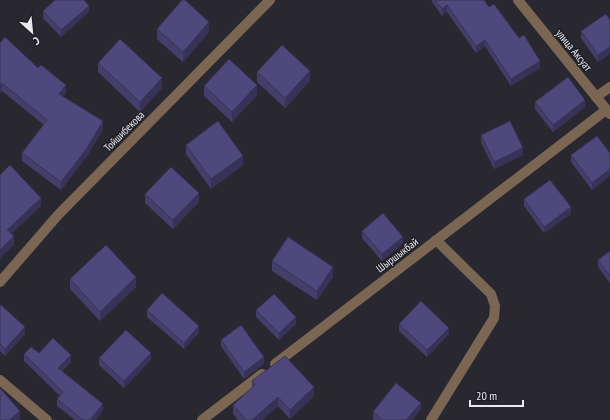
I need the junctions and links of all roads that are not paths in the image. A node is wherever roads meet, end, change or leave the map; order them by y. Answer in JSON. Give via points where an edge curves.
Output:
{"nodes":[{"id":1,"x":270,"y":0,"type":"edge"},
{"id":2,"x":518,"y":0,"type":"edge"},
{"id":3,"x":610,"y":87,"type":"edge"},
{"id":4,"x":596,"y":98,"type":"junction"},
{"id":5,"x":608,"y":112,"type":"edge"},
{"id":6,"x":436,"y":240,"type":"junction"},
{"id":7,"x":0,"y":282,"type":"edge"},
{"id":8,"x":0,"y":380,"type":"edge"},
{"id":9,"x":47,"y":420,"type":"edge"},
{"id":10,"x":202,"y":420,"type":"edge"},
{"id":11,"x":431,"y":420,"type":"edge"}],
"edges":[{"from":1,"to":7,"type":"street","name":"Тойшибекова","via":[[58,215]]},
{"from":2,"to":4,"type":"street","name":"улица Аксуат"},
{"from":3,"to":4,"type":"street"},
{"from":4,"to":5,"type":"street","name":"улица Аксуат"},
{"from":5,"to":6,"type":"street","name":"Шыршыкбай"},
{"from":6,"to":10,"type":"street","name":"Шыршыкбай"},
{"from":6,"to":11,"type":"street","via":[[491,294],[495,306],[494,318]]},
{"from":8,"to":9,"type":"street"}]}
